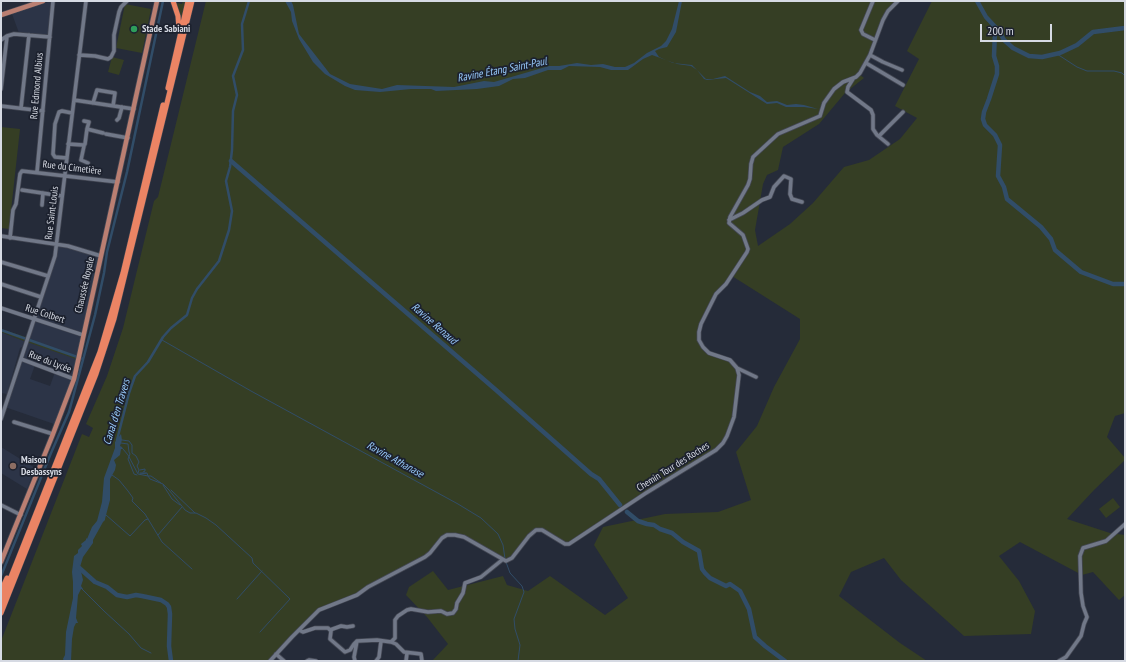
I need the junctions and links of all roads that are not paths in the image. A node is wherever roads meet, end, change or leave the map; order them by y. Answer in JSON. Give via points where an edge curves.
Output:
{"nodes":[{"id":1,"x":43,"y":1,"type":"edge"},
{"id":2,"x":53,"y":1,"type":"edge"},
{"id":3,"x":86,"y":1,"type":"edge"},
{"id":4,"x":127,"y":1,"type":"edge"},
{"id":5,"x":158,"y":1,"type":"edge"},
{"id":6,"x":173,"y":1,"type":"edge"},
{"id":7,"x":188,"y":1,"type":"edge"},
{"id":8,"x":192,"y":1,"type":"edge"},
{"id":9,"x":873,"y":1,"type":"edge"},
{"id":10,"x":898,"y":1,"type":"edge"},
{"id":11,"x":3,"y":13,"type":"edge"},
{"id":12,"x":29,"y":35,"type":"junction"},
{"id":13,"x":7,"y":36,"type":"junction"},
{"id":14,"x":50,"y":37,"type":"junction"},
{"id":15,"x":1,"y":40,"type":"edge"},
{"id":16,"x":875,"y":40,"type":"junction"},
{"id":17,"x":176,"y":49,"type":"junction"},
{"id":18,"x":79,"y":55,"type":"junction"},
{"id":19,"x":870,"y":55,"type":"junction"},
{"id":20,"x":866,"y":64,"type":"junction"},
{"id":21,"x":902,"y":70,"type":"dead end"},
{"id":22,"x":853,"y":79,"type":"junction"},
{"id":23,"x":903,"y":85,"type":"dead end"},
{"id":24,"x":1,"y":89,"type":"edge"},
{"id":25,"x":74,"y":100,"type":"junction"},
{"id":26,"x":92,"y":103,"type":"junction"},
{"id":27,"x":1,"y":106,"type":"edge"},
{"id":28,"x":113,"y":106,"type":"junction"},
{"id":29,"x":122,"y":107,"type":"junction"},
{"id":30,"x":21,"y":108,"type":"junction"},
{"id":31,"x":134,"y":108,"type":"junction"},
{"id":32,"x":43,"y":111,"type":"junction"},
{"id":33,"x":903,"y":112,"type":"dead end"},
{"id":34,"x":72,"y":113,"type":"junction"},
{"id":35,"x":117,"y":120,"type":"dead end"},
{"id":36,"x":84,"y":121,"type":"dead end"},
{"id":37,"x":88,"y":129,"type":"junction"},
{"id":38,"x":878,"y":136,"type":"junction"},
{"id":39,"x":128,"y":138,"type":"junction"},
{"id":40,"x":68,"y":144,"type":"junction"},
{"id":41,"x":888,"y":144,"type":"dead end"},
{"id":42,"x":84,"y":145,"type":"junction"},
{"id":43,"x":67,"y":158,"type":"junction"},
{"id":44,"x":88,"y":163,"type":"dead end"},
{"id":45,"x":37,"y":172,"type":"junction"},
{"id":46,"x":65,"y":175,"type":"junction"},
{"id":47,"x":118,"y":182,"type":"junction"},
{"id":48,"x":22,"y":190,"type":"dead end"},
{"id":49,"x":43,"y":193,"type":"junction"},
{"id":50,"x":62,"y":196,"type":"junction"},
{"id":51,"x":802,"y":202,"type":"dead end"},
{"id":52,"x":42,"y":205,"type":"dead end"},
{"id":53,"x":729,"y":220,"type":"junction"},
{"id":54,"x":1,"y":236,"type":"edge"},
{"id":55,"x":10,"y":238,"type":"junction"},
{"id":56,"x":56,"y":244,"type":"junction"},
{"id":57,"x":101,"y":256,"type":"junction"},
{"id":58,"x":1,"y":262,"type":"edge"},
{"id":59,"x":48,"y":276,"type":"junction"},
{"id":60,"x":1,"y":284,"type":"edge"},
{"id":61,"x":41,"y":297,"type":"junction"},
{"id":62,"x":1,"y":308,"type":"edge"},
{"id":63,"x":34,"y":319,"type":"junction"},
{"id":64,"x":83,"y":335,"type":"junction"},
{"id":65,"x":21,"y":359,"type":"junction"},
{"id":66,"x":737,"y":368,"type":"junction"},
{"id":67,"x":756,"y":376,"type":"dead end"},
{"id":68,"x":74,"y":379,"type":"junction"},
{"id":69,"x":2,"y":411,"type":"edge"},
{"id":70,"x":1,"y":419,"type":"edge"},
{"id":71,"x":14,"y":422,"type":"dead end"},
{"id":72,"x":54,"y":434,"type":"junction"},
{"id":73,"x":1,"y":505,"type":"edge"},
{"id":74,"x":21,"y":516,"type":"junction"},
{"id":75,"x":1125,"y":524,"type":"edge"},
{"id":76,"x":26,"y":539,"type":"junction"},
{"id":77,"x":502,"y":560,"type":"junction"},
{"id":78,"x":1,"y":562,"type":"edge"},
{"id":79,"x":1,"y":591,"type":"edge"},
{"id":80,"x":1,"y":602,"type":"edge"},
{"id":81,"x":1,"y":613,"type":"edge"},
{"id":82,"x":353,"y":626,"type":"dead end"},
{"id":83,"x":300,"y":630,"type":"junction"},
{"id":84,"x":330,"y":630,"type":"junction"},
{"id":85,"x":357,"y":641,"type":"junction"},
{"id":86,"x":382,"y":641,"type":"junction"},
{"id":87,"x":391,"y":642,"type":"junction"},
{"id":88,"x":407,"y":653,"type":"junction"},
{"id":89,"x":276,"y":654,"type":"junction"},
{"id":90,"x":270,"y":661,"type":"edge"},
{"id":91,"x":284,"y":661,"type":"edge"},
{"id":92,"x":307,"y":661,"type":"edge"},
{"id":93,"x":316,"y":661,"type":"edge"},
{"id":94,"x":355,"y":661,"type":"edge"},
{"id":95,"x":376,"y":661,"type":"edge"},
{"id":96,"x":406,"y":661,"type":"edge"},
{"id":97,"x":422,"y":661,"type":"edge"},
{"id":98,"x":1059,"y":661,"type":"edge"}],
"edges":[{"from":1,"to":11,"type":"main road"},
{"from":2,"to":14,"type":"street","name":"Rue Edmond Albius"},
{"from":3,"to":18,"type":"street","name":"Rue Saint-Louis"},
{"from":4,"to":18,"type":"street","via":[[120,10],[111,57],[108,59]]},
{"from":5,"to":31,"type":"main road","name":"Chaussée Royale"},
{"from":6,"to":17,"type":"highway","via":[[179,21]]},
{"from":7,"to":17,"type":"highway"},
{"from":8,"to":81,"type":"highway","via":[[114,319],[96,374]]},
{"from":9,"to":16,"type":"street","via":[[861,30],[863,34]]},
{"from":10,"to":16,"type":"street","via":[[888,11]]},
{"from":12,"to":13,"type":"street"},
{"from":12,"to":14,"type":"street"},
{"from":12,"to":30,"type":"street"},
{"from":13,"to":15,"type":"street"},
{"from":13,"to":24,"type":"street"},
{"from":14,"to":32,"type":"street","name":"Rue Edmond Albius"},
{"from":16,"to":19,"type":"street"},
{"from":17,"to":76,"type":"highway","via":[[111,317]]},
{"from":18,"to":25,"type":"street","name":"Rue Saint-Louis"},
{"from":19,"to":20,"type":"street"},
{"from":19,"to":21,"type":"street"},
{"from":20,"to":22,"type":"street"},
{"from":20,"to":23,"type":"street"},
{"from":22,"to":38,"type":"street","via":[[847,92],[871,110],[873,129]]},
{"from":22,"to":53,"type":"street","via":[[840,84],[831,92],[820,116],[778,134],[753,157],[748,185]]},
{"from":25,"to":26,"type":"street"},
{"from":25,"to":34,"type":"street","name":"Rue Saint-Louis"},
{"from":26,"to":28,"type":"street"},
{"from":26,"to":28,"type":"street","via":[[97,90],[115,93]]},
{"from":27,"to":30,"type":"street"},
{"from":28,"to":29,"type":"street"},
{"from":29,"to":31,"type":"street"},
{"from":29,"to":35,"type":"street"},
{"from":30,"to":32,"type":"street"},
{"from":31,"to":39,"type":"main road","name":"Chaussée Royale"},
{"from":32,"to":45,"type":"street","name":"Rue Edmond Albius"},
{"from":33,"to":38,"type":"street"},
{"from":34,"to":40,"type":"street","name":"Rue Saint-Louis"},
{"from":34,"to":43,"type":"street","via":[[59,112],[55,124],[53,154],[55,157]]},
{"from":36,"to":37,"type":"street","via":[[89,122]]},
{"from":37,"to":39,"type":"street"},
{"from":37,"to":42,"type":"street"},
{"from":38,"to":41,"type":"street"},
{"from":39,"to":47,"type":"main road","name":"Chaussée Royale"},
{"from":40,"to":42,"type":"street"},
{"from":40,"to":43,"type":"street","name":"Rue Saint-Louis"},
{"from":42,"to":44,"type":"street","via":[[81,160]]},
{"from":43,"to":46,"type":"street","name":"Rue Saint-Louis"},
{"from":45,"to":46,"type":"street","name":"Rue du Cimetière"},
{"from":45,"to":55,"type":"street","name":"Rue du Cimetière","via":[[24,171],[20,174]]},
{"from":46,"to":47,"type":"street","name":"Rue du Cimetière"},
{"from":46,"to":50,"type":"street","name":"Rue Saint-Louis"},
{"from":47,"to":57,"type":"main road","name":"Chaussée Royale"},
{"from":48,"to":49,"type":"street"},
{"from":49,"to":50,"type":"street"},
{"from":49,"to":52,"type":"street"},
{"from":50,"to":56,"type":"street","name":"Rue Saint-Louis"},
{"from":51,"to":53,"type":"street","via":[[792,200],[791,179],[784,176],[774,187],[770,197]]},
{"from":53,"to":66,"type":"street","via":[[729,223],[744,235],[748,248],[726,284],[716,294],[701,324],[700,340],[709,353],[730,360]]},
{"from":54,"to":55,"type":"street"},
{"from":55,"to":56,"type":"street"},
{"from":56,"to":57,"type":"street"},
{"from":56,"to":59,"type":"street","name":"Rue Saint-Louis"},
{"from":57,"to":64,"type":"main road","name":"Chaussée Royale"},
{"from":58,"to":59,"type":"street"},
{"from":59,"to":61,"type":"street","name":"Rue Saint-Louis"},
{"from":60,"to":61,"type":"street"},
{"from":61,"to":63,"type":"street","name":"Rue Saint-Louis"},
{"from":62,"to":63,"type":"street","name":"Rue Colbert"},
{"from":63,"to":64,"type":"street","name":"Rue Colbert"},
{"from":63,"to":65,"type":"street","name":"Rue Saint-Louis"},
{"from":64,"to":68,"type":"main road","name":"Chaussée Royale"},
{"from":65,"to":68,"type":"street","name":"Rue du Lycée"},
{"from":65,"to":69,"type":"street","name":"Rue Saint-Louis"},
{"from":66,"to":67,"type":"street"},
{"from":66,"to":77,"type":"street","name":"Chemin Tour des Roches","via":[[739,375],[734,416],[728,436],[716,450],[569,544],[542,530],[536,530],[528,536],[512,558]]},
{"from":68,"to":72,"type":"main road","name":"Chaussée Royale"},
{"from":69,"to":70,"type":"street","name":"Rue Saint-Louis"},
{"from":71,"to":72,"type":"street"},
{"from":72,"to":74,"type":"main road","name":"Chaussée Royale"},
{"from":73,"to":74,"type":"street"},
{"from":74,"to":78,"type":"main road","name":"Chaussée Royale"},
{"from":75,"to":98,"type":"street","via":[[1106,541],[1083,548],[1080,556],[1081,592],[1088,617],[1081,636],[1066,657]]},
{"from":76,"to":79,"type":"highway"},
{"from":76,"to":80,"type":"highway"},
{"from":77,"to":83,"type":"street","via":[[464,537],[447,535],[425,557],[374,583],[357,595],[323,608]]},
{"from":77,"to":87,"type":"street","via":[[481,577],[465,583],[453,613],[409,609],[398,616],[395,620],[395,636]]},
{"from":82,"to":84,"type":"street","via":[[341,626]]},
{"from":83,"to":84,"type":"street"},
{"from":83,"to":89,"type":"street"},
{"from":84,"to":85,"type":"street","via":[[330,639],[345,652]]},
{"from":85,"to":86,"type":"street"},
{"from":85,"to":94,"type":"street"},
{"from":86,"to":87,"type":"street"},
{"from":86,"to":95,"type":"street"},
{"from":87,"to":88,"type":"street"},
{"from":88,"to":96,"type":"street"},
{"from":88,"to":97,"type":"street","via":[[421,654]]},
{"from":89,"to":90,"type":"street"},
{"from":89,"to":91,"type":"street"},
{"from":92,"to":93,"type":"street"}]}
